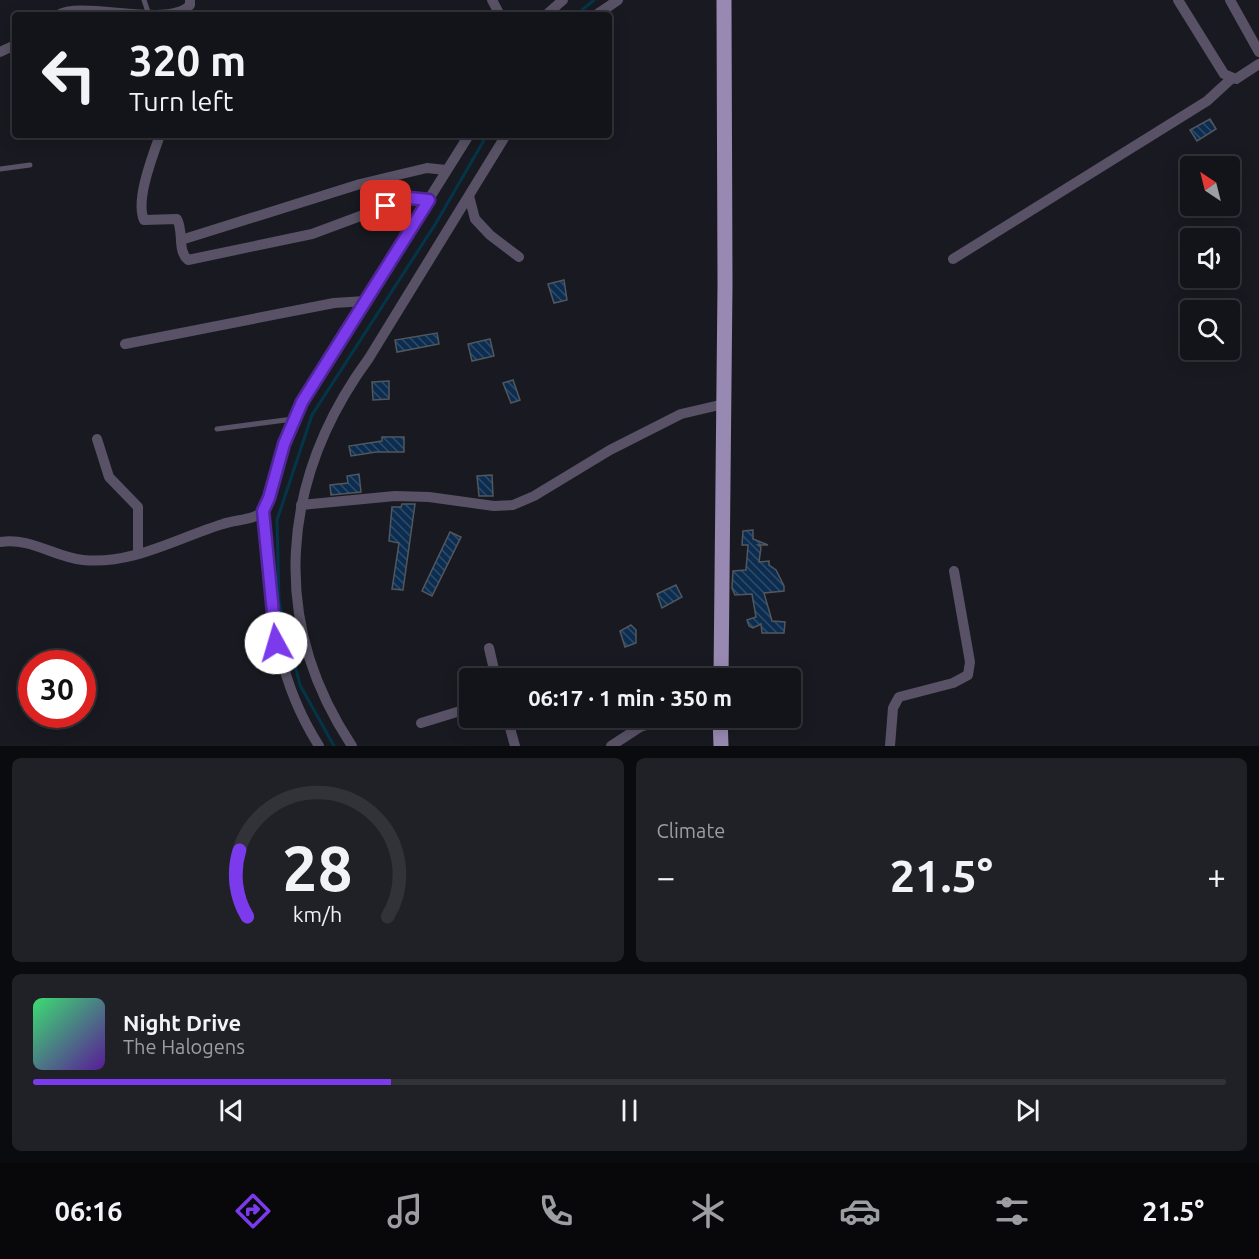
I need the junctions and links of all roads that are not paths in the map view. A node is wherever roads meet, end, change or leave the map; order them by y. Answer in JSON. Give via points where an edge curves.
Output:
{"nodes":[{"id":1,"x":144,"y":0,"type":"edge"},
{"id":2,"x":190,"y":0,"type":"edge"},
{"id":3,"x":563,"y":0,"type":"edge"},
{"id":4,"x":618,"y":0,"type":"edge"},
{"id":5,"x":724,"y":0,"type":"edge"},
{"id":6,"x":1178,"y":0,"type":"edge"},
{"id":7,"x":1230,"y":0,"type":"edge"},
{"id":8,"x":62,"y":12,"type":"edge"},
{"id":9,"x":148,"y":12,"type":"joint"},
{"id":10,"x":181,"y":12,"type":"edge"},
{"id":11,"x":549,"y":12,"type":"edge"},
{"id":12,"x":600,"y":12,"type":"edge"},
{"id":13,"x":1259,"y":52,"type":"edge"},
{"id":14,"x":1259,"y":64,"type":"edge"},
{"id":15,"x":1231,"y":79,"type":"junction"},
{"id":16,"x":159,"y":138,"type":"edge"},
{"id":17,"x":467,"y":138,"type":"edge"},
{"id":18,"x":504,"y":138,"type":"edge"},
{"id":19,"x":30,"y":165,"type":"dead end"},
{"id":20,"x":0,"y":169,"type":"edge"},
{"id":21,"x":446,"y":170,"type":"junction"},
{"id":22,"x":468,"y":196,"type":"junction"},
{"id":23,"x":429,"y":200,"type":"junction"},
{"id":24,"x":181,"y":240,"type":"junction"},
{"id":25,"x":519,"y":257,"type":"dead end"},
{"id":26,"x":953,"y":259,"type":"dead end"},
{"id":27,"x":365,"y":301,"type":"junction"},
{"id":28,"x":125,"y":344,"type":"dead end"},
{"id":29,"x":724,"y":404,"type":"junction"},
{"id":30,"x":294,"y":418,"type":"junction"},
{"id":31,"x":217,"y":429,"type":"dead end"},
{"id":32,"x":97,"y":439,"type":"dead end"},
{"id":33,"x":301,"y":505,"type":"junction"},
{"id":34,"x":263,"y":511,"type":"junction"},
{"id":35,"x":0,"y":542,"type":"edge"},
{"id":36,"x":138,"y":554,"type":"junction"},
{"id":37,"x":954,"y":571,"type":"dead end"},
{"id":38,"x":489,"y":648,"type":"dead end"},
{"id":39,"x":494,"y":668,"type":"edge"},
{"id":40,"x":721,"y":668,"type":"edge"},
{"id":41,"x":459,"y":711,"type":"edge"},
{"id":42,"x":422,"y":723,"type":"dead end"},
{"id":43,"x":510,"y":728,"type":"edge"},
{"id":44,"x":638,"y":728,"type":"edge"},
{"id":45,"x":720,"y":728,"type":"edge"},
{"id":46,"x":319,"y":746,"type":"edge"},
{"id":47,"x":352,"y":746,"type":"edge"},
{"id":48,"x":515,"y":746,"type":"edge"},
{"id":49,"x":611,"y":746,"type":"edge"},
{"id":50,"x":721,"y":746,"type":"edge"},
{"id":51,"x":890,"y":746,"type":"edge"}],
"edges":[{"from":1,"to":9,"type":"lane"},
{"from":2,"to":10,"type":"street"},
{"from":3,"to":11,"type":"street"},
{"from":4,"to":12,"type":"street"},
{"from":5,"to":29,"type":"main road"},
{"from":6,"to":15,"type":"street","via":[[1218,66]]},
{"from":7,"to":13,"type":"street"},
{"from":8,"to":9,"type":"street"},
{"from":14,"to":15,"type":"street","via":[[1242,77]]},
{"from":15,"to":26,"type":"street","via":[[1207,101]]},
{"from":16,"to":24,"type":"street","via":[[141,200],[141,213],[149,221],[177,219]]},
{"from":17,"to":21,"type":"street"},
{"from":18,"to":22,"type":"street"},
{"from":19,"to":20,"type":"lane"},
{"from":21,"to":23,"type":"street"},
{"from":21,"to":24,"type":"street","via":[[427,168],[370,181]]},
{"from":22,"to":25,"type":"street","via":[[475,219]]},
{"from":22,"to":33,"type":"street","via":[[344,397],[315,457]]},
{"from":23,"to":24,"type":"street","via":[[409,198],[312,234],[192,261],[183,254]]},
{"from":23,"to":27,"type":"street"},
{"from":27,"to":28,"type":"street","via":[[334,303]]},
{"from":27,"to":30,"type":"street"},
{"from":29,"to":33,"type":"street","via":[[681,414],[513,505],[395,496]]},
{"from":29,"to":40,"type":"main road"},
{"from":30,"to":31,"type":"lane"},
{"from":30,"to":34,"type":"street"},
{"from":32,"to":36,"type":"street","via":[[109,477],[138,507]]},
{"from":33,"to":47,"type":"street","via":[[295,551],[297,611],[314,675]]},
{"from":34,"to":36,"type":"street"},
{"from":34,"to":46,"type":"street","via":[[276,643],[296,704]]},
{"from":35,"to":36,"type":"street","via":[[16,540],[84,560]]},
{"from":37,"to":51,"type":"street","via":[[970,662],[968,675],[953,683],[899,696],[893,708]]},
{"from":38,"to":39,"type":"street"},
{"from":41,"to":42,"type":"street"},
{"from":43,"to":48,"type":"street"},
{"from":44,"to":49,"type":"street"},
{"from":45,"to":50,"type":"main road"}]}
